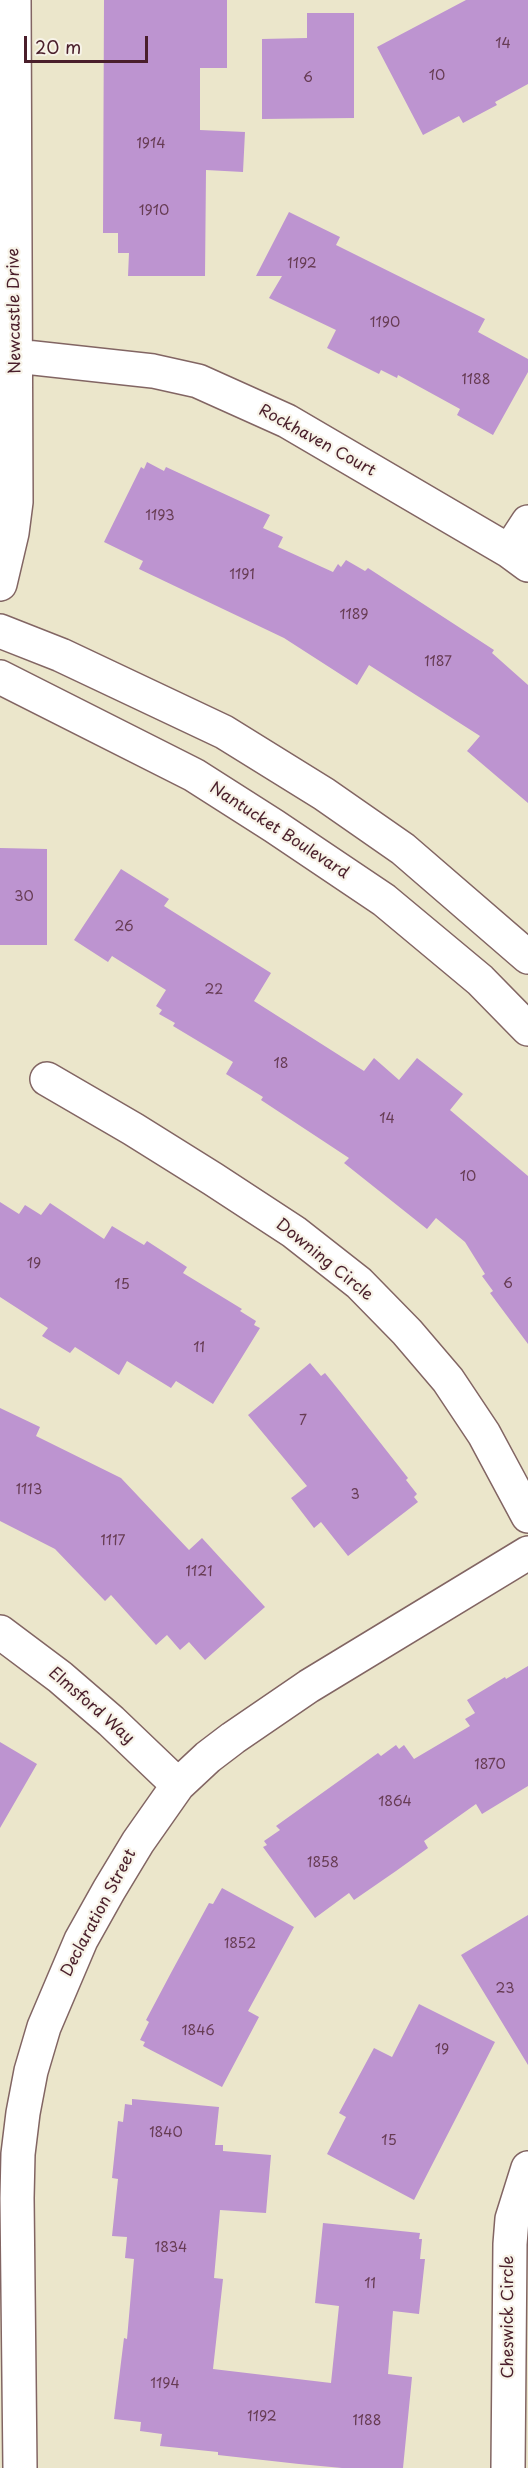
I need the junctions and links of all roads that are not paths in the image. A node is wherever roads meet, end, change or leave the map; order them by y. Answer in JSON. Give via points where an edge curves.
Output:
{"nodes":[{"id":1,"x":14,"y":0,"type":"edge"},
{"id":2,"x":16,"y":356,"type":"junction"},
{"id":3,"x":528,"y":522,"type":"edge"},
{"id":4,"x":518,"y":558,"type":"edge"},
{"id":5,"x":0,"y":584,"type":"edge"},
{"id":6,"x":0,"y":631,"type":"edge"},
{"id":7,"x":0,"y":677,"type":"edge"},
{"id":8,"x":528,"y":957,"type":"edge"},
{"id":9,"x":528,"y":1029,"type":"edge"},
{"id":10,"x":47,"y":1079,"type":"dead end"},
{"id":11,"x":528,"y":1516,"type":"edge"},
{"id":12,"x":528,"y":1553,"type":"edge"},
{"id":13,"x":0,"y":1632,"type":"edge"},
{"id":14,"x":178,"y":1785,"type":"junction"},
{"id":15,"x":528,"y":2168,"type":"edge"},
{"id":16,"x":20,"y":2468,"type":"edge"},
{"id":17,"x":508,"y":2468,"type":"edge"}],
"edges":[{"from":1,"to":2,"type":"street","name":"Newcastle Drive"},
{"from":2,"to":4,"type":"street","name":"Rockhaven Court","via":[[141,369],[198,381],[287,421]]},
{"from":2,"to":5,"type":"street","name":"Newcastle Drive","via":[[16,502]]},
{"from":3,"to":4,"type":"street"},
{"from":6,"to":8,"type":"street","via":[[61,655],[224,732],[403,849]]},
{"from":7,"to":9,"type":"street","name":"Nantucket Boulevard","via":[[194,775],[274,826],[384,900],[480,980]]},
{"from":10,"to":11,"type":"street","name":"Downing Circle","via":[[294,1232],[359,1283],[448,1380],[484,1434]]},
{"from":12,"to":14,"type":"street","name":"Declaration Street","via":[[277,1707]]},
{"from":13,"to":14,"type":"street","name":"Elmsford Way","via":[[69,1685]]},
{"from":14,"to":16,"type":"street","name":"Declaration Street","via":[[138,1842],[81,1941],[44,2027],[31,2071],[18,2154]]},
{"from":15,"to":17,"type":"street","name":"Cheswick Circle","via":[[512,2219],[510,2244]]}]}
